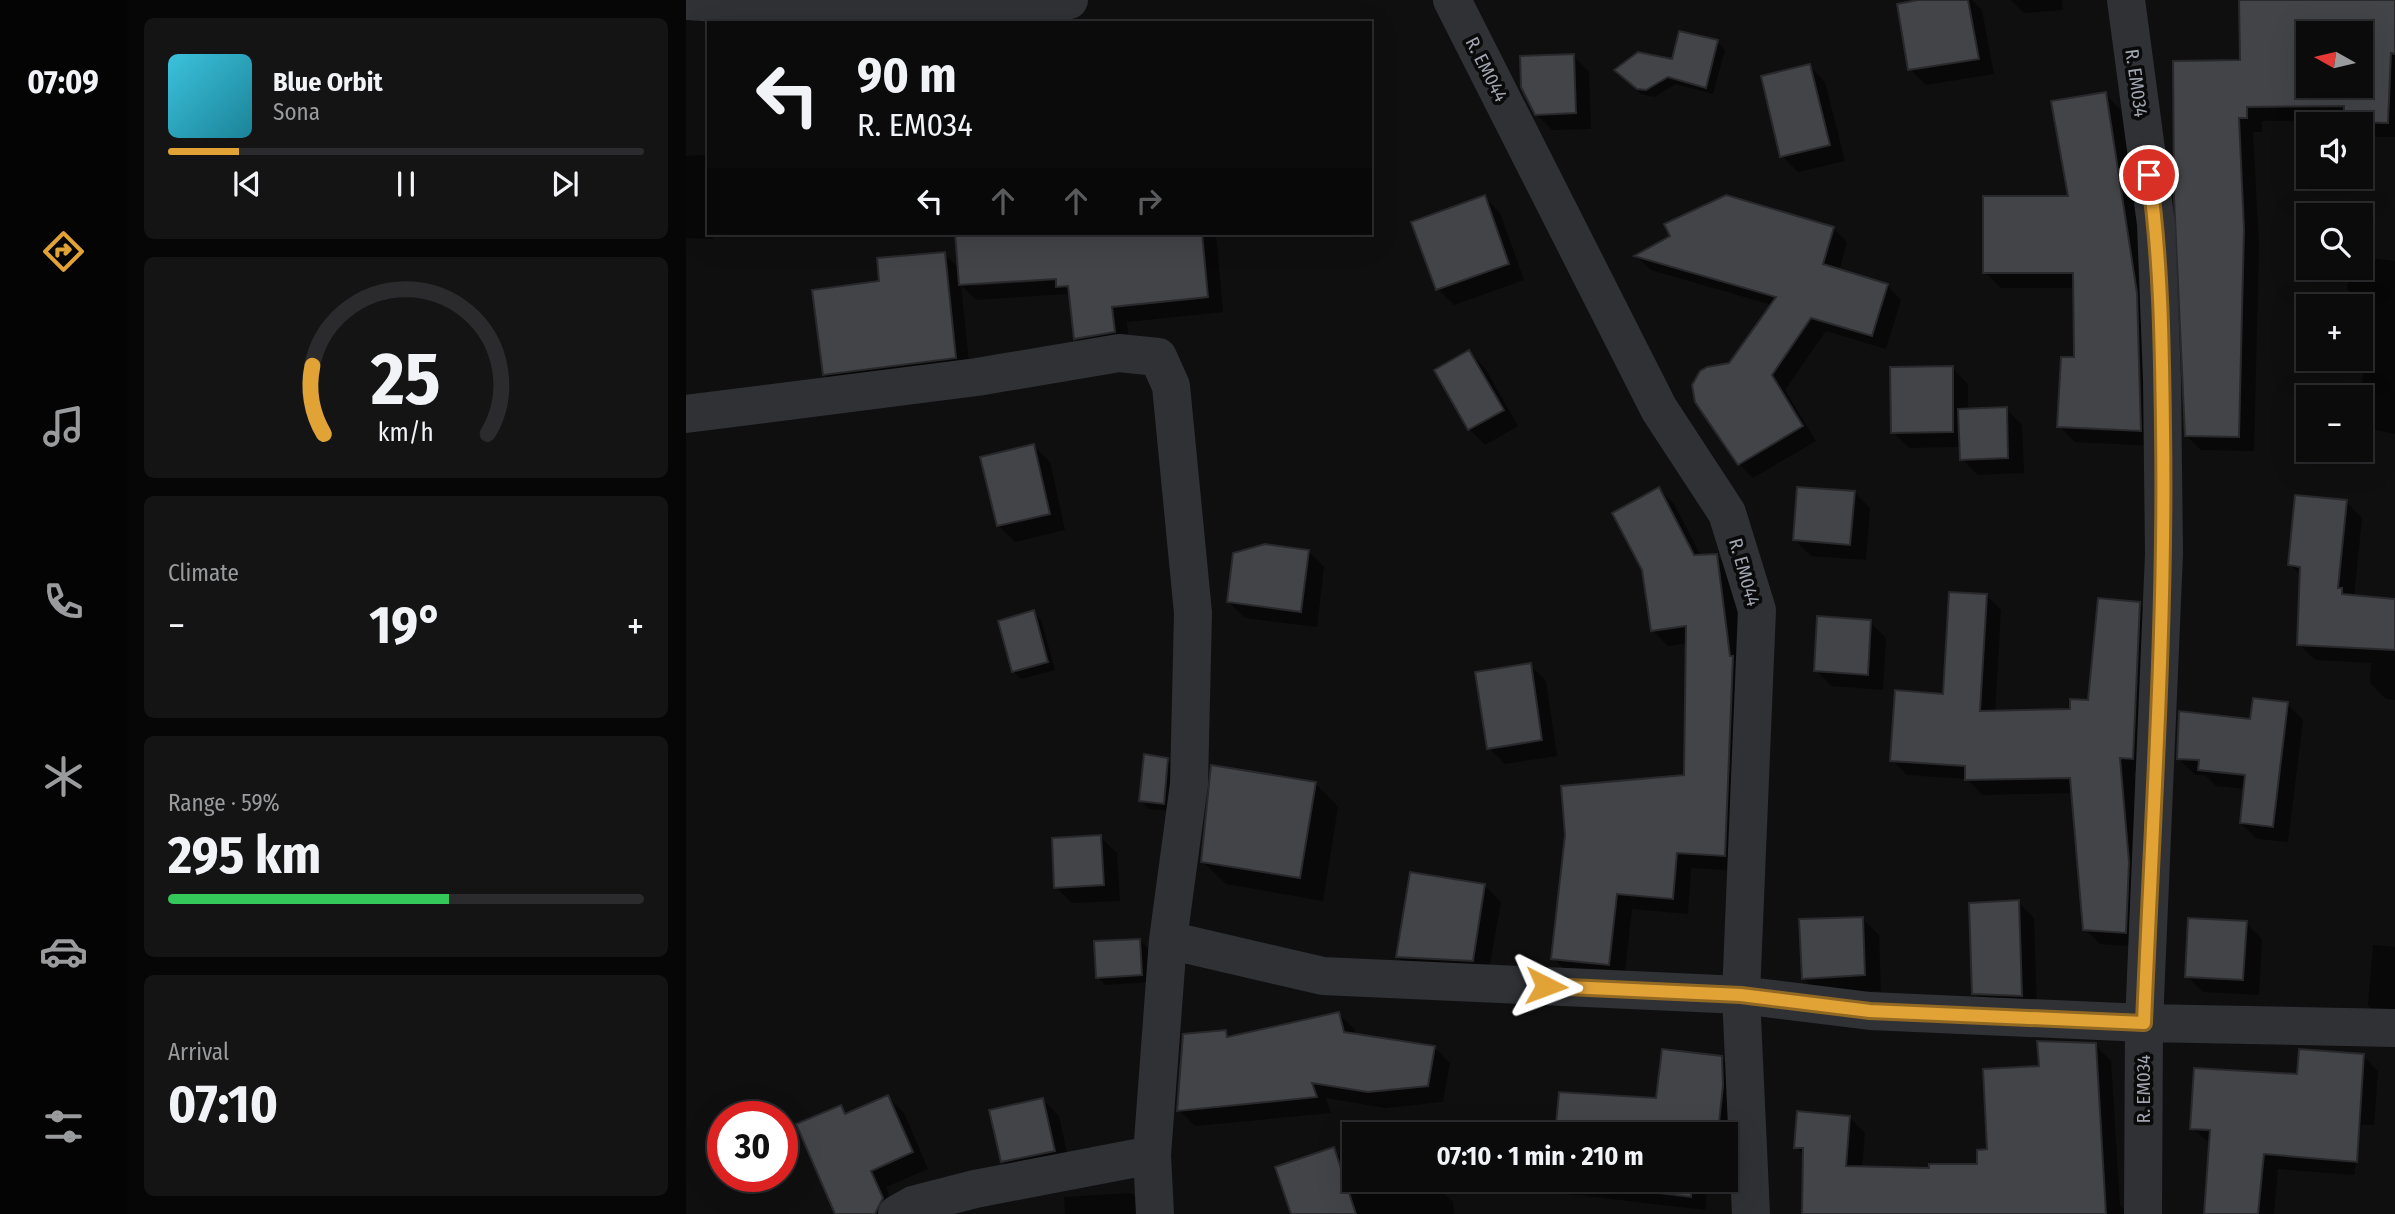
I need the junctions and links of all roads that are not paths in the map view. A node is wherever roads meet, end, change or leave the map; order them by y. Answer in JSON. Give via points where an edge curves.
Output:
{"nodes":[{"id":1,"x":1069,"y":0,"type":"edge"},
{"id":2,"x":1452,"y":0,"type":"edge"},
{"id":3,"x":2126,"y":0,"type":"edge"},
{"id":4,"x":686,"y":1,"type":"edge"},
{"id":5,"x":686,"y":414,"type":"edge"},
{"id":6,"x":1168,"y":940,"type":"junction"},
{"id":7,"x":1741,"y":995,"type":"junction"},
{"id":8,"x":2144,"y":1023,"type":"junction"},
{"id":9,"x":2395,"y":1028,"type":"edge"},
{"id":10,"x":1152,"y":1155,"type":"junction"},
{"id":11,"x":897,"y":1214,"type":"edge"},
{"id":12,"x":1155,"y":1214,"type":"edge"},
{"id":13,"x":1751,"y":1214,"type":"edge"},
{"id":14,"x":2143,"y":1214,"type":"edge"}],
"edges":[{"from":1,"to":4,"type":"street","via":[[993,8],[801,8]]},
{"from":2,"to":7,"type":"street","name":"R. EM044","via":[[1659,409],[1727,513],[1757,610]]},
{"from":3,"to":8,"type":"street","name":"R. EM034","via":[[2156,225],[2162,379],[2164,554]]},
{"from":5,"to":6,"type":"street","via":[[976,377],[1119,353],[1158,357],[1171,386],[1192,613],[1189,784]]},
{"from":6,"to":7,"type":"street","via":[[1322,976]]},
{"from":6,"to":10,"type":"street"},
{"from":7,"to":8,"type":"street","via":[[1870,1011]]},
{"from":7,"to":13,"type":"street","name":"R. EM044"},
{"from":8,"to":9,"type":"street"},
{"from":8,"to":14,"type":"street","name":"R. EM034"},
{"from":10,"to":11,"type":"street","via":[[975,1189],[913,1205]]},
{"from":10,"to":12,"type":"street"}]}
